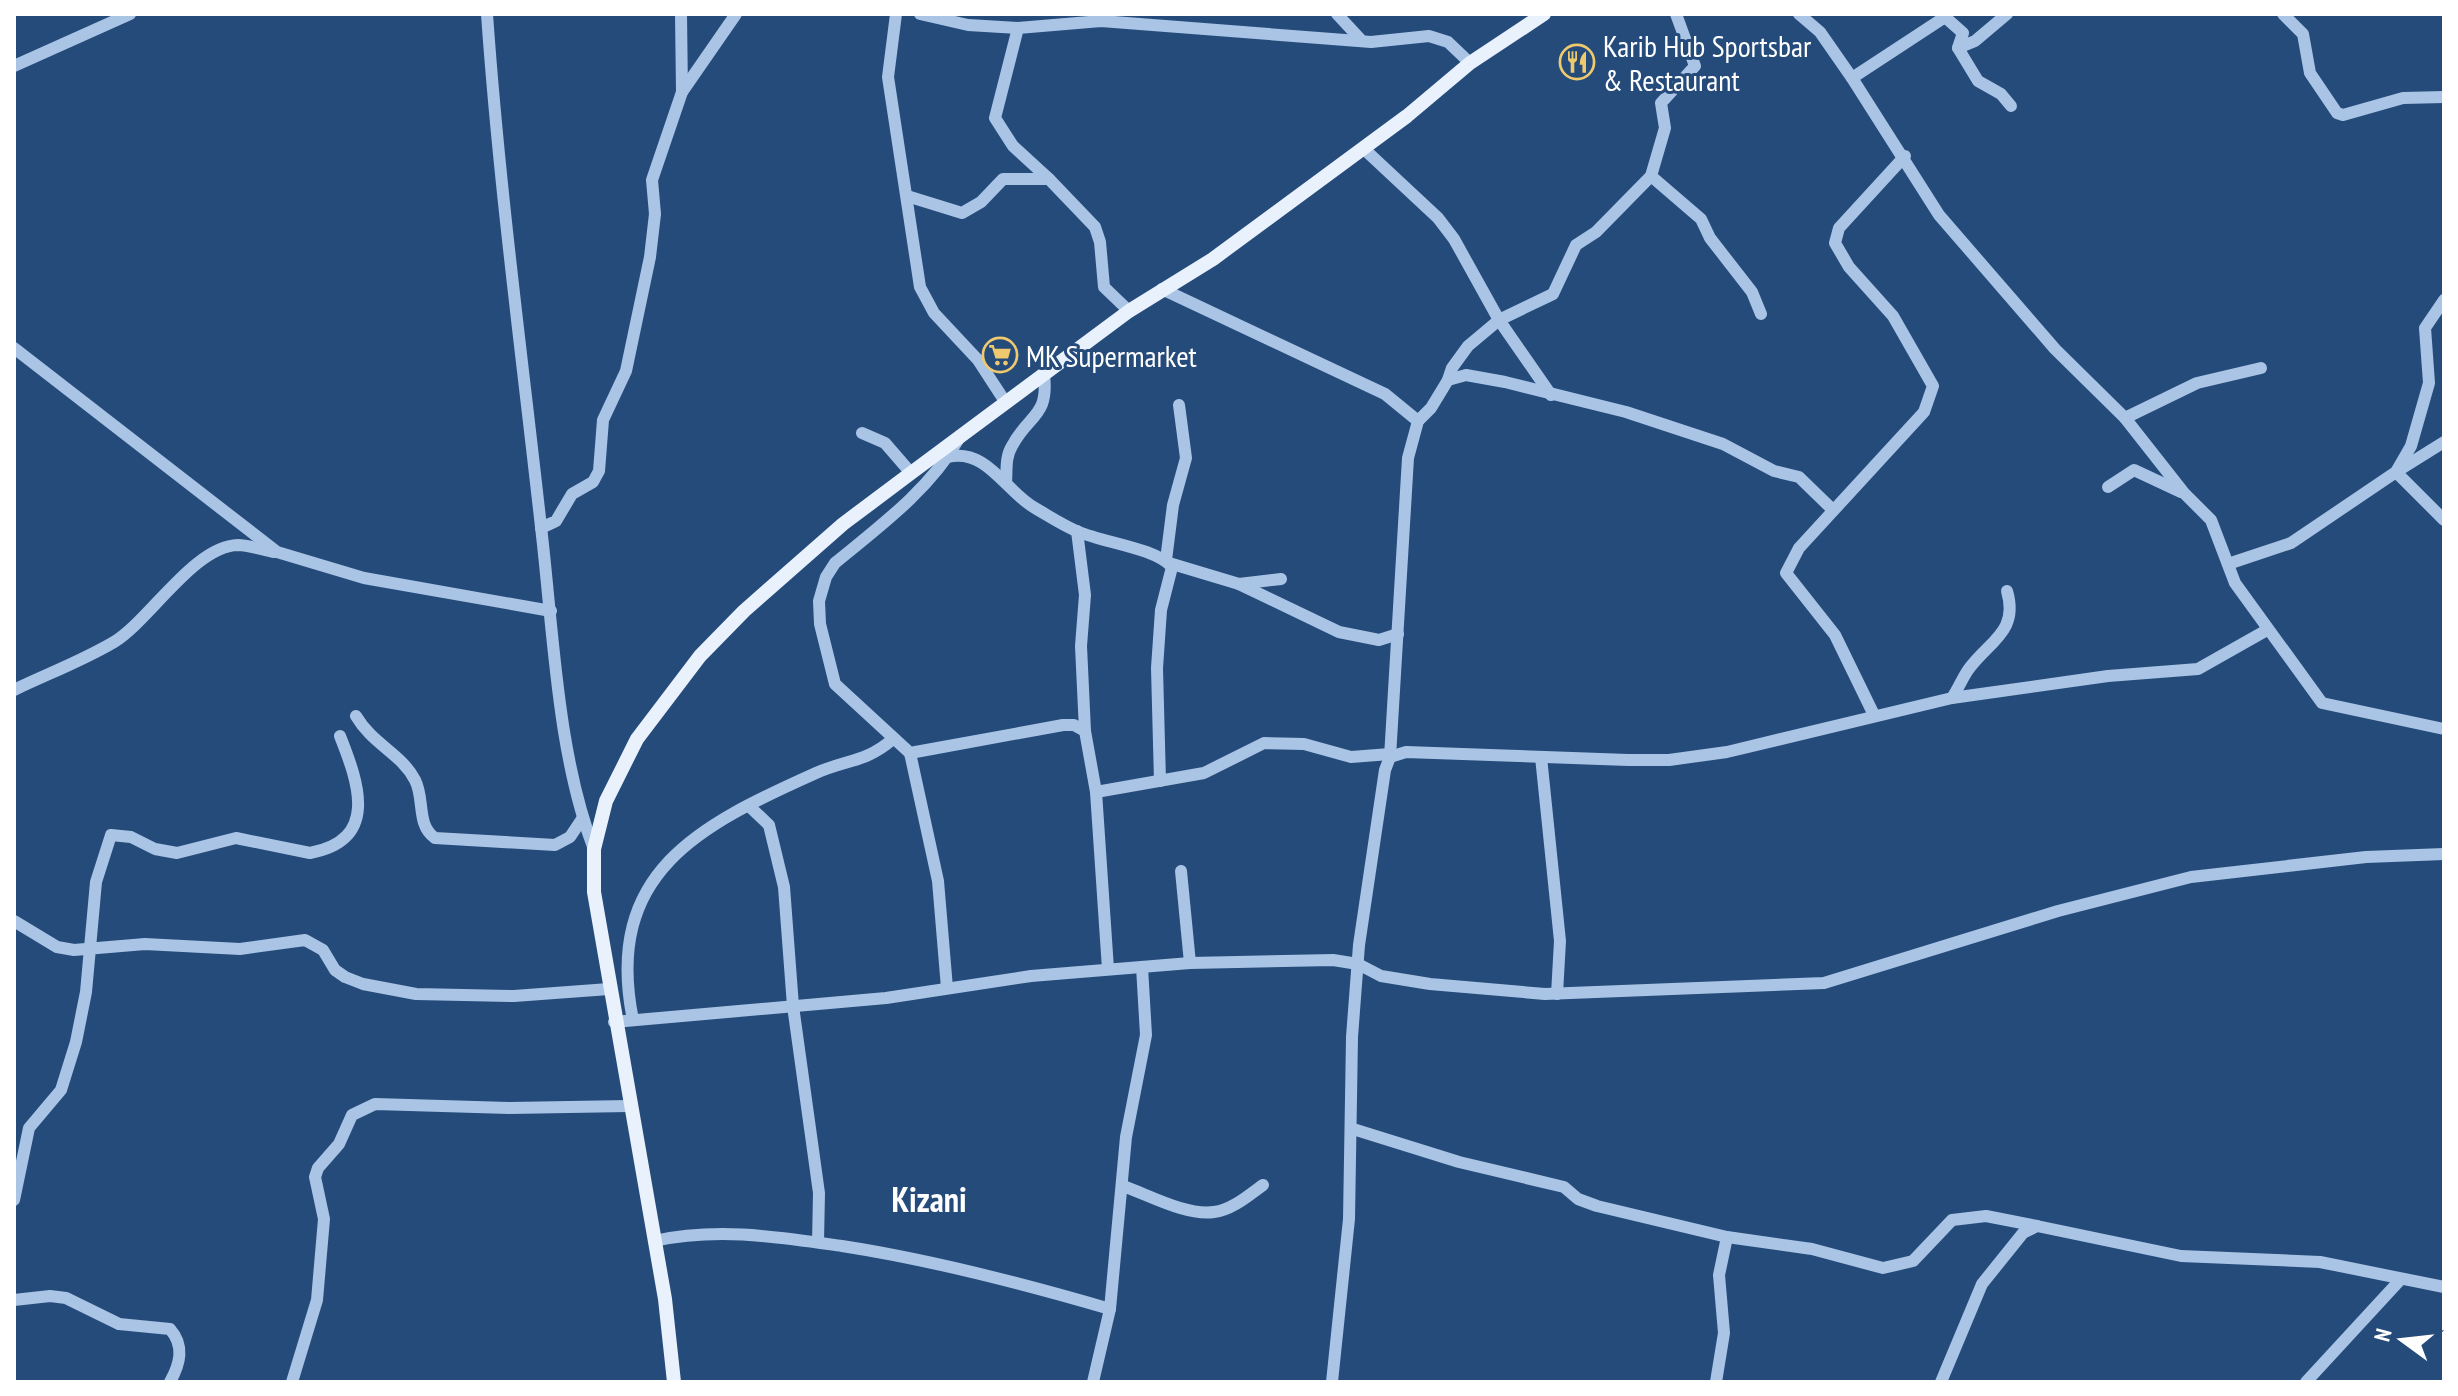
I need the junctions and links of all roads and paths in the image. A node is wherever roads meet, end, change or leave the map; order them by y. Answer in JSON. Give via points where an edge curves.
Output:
{"nodes":[{"id":1,"x":130,"y":14,"type":"edge"},
{"id":2,"x":487,"y":14,"type":"edge"},
{"id":3,"x":681,"y":14,"type":"edge"},
{"id":4,"x":736,"y":14,"type":"edge"},
{"id":5,"x":896,"y":14,"type":"edge"},
{"id":6,"x":920,"y":14,"type":"edge"},
{"id":7,"x":1337,"y":14,"type":"edge"},
{"id":8,"x":1544,"y":14,"type":"edge"},
{"id":9,"x":1676,"y":14,"type":"edge"},
{"id":10,"x":1799,"y":14,"type":"edge"},
{"id":11,"x":2007,"y":14,"type":"edge"},
{"id":12,"x":2283,"y":14,"type":"edge"},
{"id":13,"x":1018,"y":28,"type":"junction"},
{"id":14,"x":1362,"y":41,"type":"junction"},
{"id":15,"x":1958,"y":48,"type":"junction"},
{"id":16,"x":1470,"y":63,"type":"junction"},
{"id":17,"x":14,"y":66,"type":"edge"},
{"id":18,"x":1852,"y":78,"type":"junction"},
{"id":19,"x":682,"y":92,"type":"junction"},
{"id":20,"x":2444,"y":97,"type":"edge"},
{"id":21,"x":2011,"y":106,"type":"dead end"},
{"id":22,"x":1363,"y":148,"type":"junction"},
{"id":23,"x":1905,"y":156,"type":"junction"},
{"id":24,"x":1651,"y":176,"type":"junction"},
{"id":25,"x":1049,"y":179,"type":"junction"},
{"id":26,"x":907,"y":196,"type":"junction"},
{"id":27,"x":1162,"y":289,"type":"junction"},
{"id":28,"x":2444,"y":300,"type":"edge"},
{"id":29,"x":1129,"y":311,"type":"junction"},
{"id":30,"x":1761,"y":314,"type":"dead end"},
{"id":31,"x":1499,"y":320,"type":"junction"},
{"id":32,"x":14,"y":348,"type":"edge"},
{"id":33,"x":2261,"y":368,"type":"dead end"},
{"id":34,"x":1044,"y":375,"type":"junction"},
{"id":35,"x":1448,"y":380,"type":"junction"},
{"id":36,"x":1551,"y":395,"type":"junction"},
{"id":37,"x":1006,"y":403,"type":"junction"},
{"id":38,"x":1179,"y":405,"type":"dead end"},
{"id":39,"x":2125,"y":418,"type":"junction"},
{"id":40,"x":1418,"y":421,"type":"junction"},
{"id":41,"x":862,"y":433,"type":"dead end"},
{"id":42,"x":958,"y":438,"type":"junction"},
{"id":43,"x":2444,"y":442,"type":"edge"},
{"id":44,"x":948,"y":457,"type":"junction"},
{"id":45,"x":2396,"y":472,"type":"junction"},
{"id":46,"x":911,"y":473,"type":"junction"},
{"id":47,"x":1006,"y":483,"type":"junction"},
{"id":48,"x":2108,"y":487,"type":"dead end"},
{"id":49,"x":2184,"y":493,"type":"junction"},
{"id":50,"x":1833,"y":510,"type":"junction"},
{"id":51,"x":2444,"y":520,"type":"edge"},
{"id":52,"x":541,"y":528,"type":"junction"},
{"id":53,"x":1077,"y":531,"type":"junction"},
{"id":54,"x":277,"y":552,"type":"junction"},
{"id":55,"x":1167,"y":562,"type":"junction"},
{"id":56,"x":2228,"y":564,"type":"junction"},
{"id":57,"x":1281,"y":579,"type":"dead end"},
{"id":58,"x":1239,"y":584,"type":"junction"},
{"id":59,"x":2007,"y":591,"type":"dead end"},
{"id":60,"x":551,"y":611,"type":"junction"},
{"id":61,"x":2267,"y":630,"type":"junction"},
{"id":62,"x":1398,"y":634,"type":"junction"},
{"id":63,"x":14,"y":690,"type":"edge"},
{"id":64,"x":1952,"y":698,"type":"junction"},
{"id":65,"x":1874,"y":715,"type":"junction"},
{"id":66,"x":356,"y":716,"type":"dead end"},
{"id":67,"x":1079,"y":728,"type":"junction"},
{"id":68,"x":2444,"y":729,"type":"edge"},
{"id":69,"x":340,"y":736,"type":"dead end"},
{"id":70,"x":893,"y":739,"type":"junction"},
{"id":71,"x":910,"y":753,"type":"junction"},
{"id":72,"x":1390,"y":756,"type":"junction"},
{"id":73,"x":1541,"y":757,"type":"junction"},
{"id":74,"x":1160,"y":781,"type":"junction"},
{"id":75,"x":1096,"y":792,"type":"junction"},
{"id":76,"x":750,"y":807,"type":"junction"},
{"id":77,"x":582,"y":819,"type":"junction"},
{"id":78,"x":594,"y":849,"type":"junction"},
{"id":79,"x":2444,"y":854,"type":"edge"},
{"id":80,"x":1181,"y":871,"type":"dead end"},
{"id":81,"x":14,"y":921,"type":"edge"},
{"id":82,"x":90,"y":950,"type":"junction"},
{"id":83,"x":1190,"y":963,"type":"junction"},
{"id":84,"x":1358,"y":964,"type":"junction"},
{"id":85,"x":1142,"y":967,"type":"junction"},
{"id":86,"x":1108,"y":969,"type":"junction"},
{"id":87,"x":947,"y":988,"type":"junction"},
{"id":88,"x":609,"y":989,"type":"junction"},
{"id":89,"x":1557,"y":994,"type":"junction"},
{"id":90,"x":793,"y":1006,"type":"junction"},
{"id":91,"x":633,"y":1020,"type":"junction"},
{"id":92,"x":614,"y":1022,"type":"junction"},
{"id":93,"x":629,"y":1106,"type":"junction"},
{"id":94,"x":1353,"y":1129,"type":"junction"},
{"id":95,"x":1263,"y":1185,"type":"dead end"},
{"id":96,"x":1123,"y":1186,"type":"junction"},
{"id":97,"x":14,"y":1200,"type":"edge"},
{"id":98,"x":2037,"y":1226,"type":"junction"},
{"id":99,"x":1727,"y":1237,"type":"junction"},
{"id":100,"x":654,"y":1241,"type":"junction"},
{"id":101,"x":818,"y":1242,"type":"junction"},
{"id":102,"x":2401,"y":1279,"type":"junction"},
{"id":103,"x":2444,"y":1287,"type":"edge"},
{"id":104,"x":14,"y":1300,"type":"edge"},
{"id":105,"x":1110,"y":1309,"type":"junction"},
{"id":106,"x":170,"y":1382,"type":"edge"},
{"id":107,"x":292,"y":1382,"type":"edge"},
{"id":108,"x":674,"y":1382,"type":"edge"},
{"id":109,"x":1093,"y":1382,"type":"edge"},
{"id":110,"x":1332,"y":1382,"type":"edge"},
{"id":111,"x":1716,"y":1382,"type":"edge"},
{"id":112,"x":1941,"y":1382,"type":"edge"},
{"id":113,"x":2306,"y":1382,"type":"edge"}],
"edges":[{"from":1,"to":17,"type":"street"},
{"from":2,"to":52,"type":"street"},
{"from":3,"to":19,"type":"street"},
{"from":4,"to":19,"type":"street"},
{"from":5,"to":26,"type":"street","via":[[888,77]]},
{"from":6,"to":13,"type":"street","via":[[968,25]]},
{"from":7,"to":14,"type":"street"},
{"from":8,"to":16,"type":"main road"},
{"from":9,"to":24,"type":"street","via":[[1695,66],[1661,103],[1665,128]]},
{"from":10,"to":18,"type":"street","via":[[1820,32]]},
{"from":11,"to":15,"type":"street"},
{"from":12,"to":20,"type":"street","via":[[2303,34],[2310,73],[2337,113],[2403,98]]},
{"from":13,"to":14,"type":"street","via":[[1101,21]]},
{"from":13,"to":25,"type":"street","via":[[995,118],[1013,146]]},
{"from":14,"to":16,"type":"street","via":[[1440,37]]},
{"from":15,"to":18,"type":"street","via":[[1963,33],[1945,17]]},
{"from":15,"to":21,"type":"street","via":[[1978,81]]},
{"from":16,"to":22,"type":"main road"},
{"from":18,"to":23,"type":"street"},
{"from":19,"to":52,"type":"street","via":[[652,180],[650,257],[626,371],[603,420],[599,471],[593,482],[572,494],[556,521]]},
{"from":22,"to":27,"type":"main road","via":[[1213,259]]},
{"from":22,"to":31,"type":"street","via":[[1438,218]]},
{"from":23,"to":39,"type":"street","via":[[1939,215],[2055,349]]},
{"from":23,"to":50,"type":"street","via":[[1839,228],[1835,243],[1893,316],[1933,386],[1932,396],[1924,412]]},
{"from":24,"to":30,"type":"street","via":[[1701,219],[1752,292]]},
{"from":24,"to":31,"type":"street","via":[[1576,245],[1553,294]]},
{"from":25,"to":26,"type":"street","via":[[1003,179],[962,213]]},
{"from":25,"to":29,"type":"street","via":[[1095,227],[1104,287]]},
{"from":26,"to":37,"type":"street","via":[[920,287],[934,313],[978,360]]},
{"from":27,"to":29,"type":"main road"},
{"from":27,"to":40,"type":"street","via":[[1385,394]]},
{"from":28,"to":45,"type":"street","via":[[2425,328],[2429,383],[2411,446]]},
{"from":29,"to":34,"type":"main road"},
{"from":31,"to":35,"type":"street","via":[[1468,346]]},
{"from":31,"to":36,"type":"street"},
{"from":32,"to":54,"type":"street"},
{"from":33,"to":39,"type":"street","via":[[2197,383]]},
{"from":34,"to":37,"type":"main road"},
{"from":34,"to":47,"type":"street","via":[[1043,408],[1010,448]]},
{"from":35,"to":36,"type":"street","via":[[1466,375]]},
{"from":35,"to":40,"type":"street"},
{"from":36,"to":50,"type":"street","via":[[1626,412],[1723,444],[1774,471],[1799,477]]},
{"from":37,"to":42,"type":"main road"},
{"from":38,"to":55,"type":"street","via":[[1186,458],[1173,505]]},
{"from":39,"to":49,"type":"street"},
{"from":40,"to":62,"type":"street","via":[[1408,458]]},
{"from":41,"to":46,"type":"street","via":[[885,443]]},
{"from":42,"to":44,"type":"street"},
{"from":42,"to":46,"type":"main road"},
{"from":43,"to":45,"type":"street"},
{"from":44,"to":47,"type":"street","via":[[960,454],[979,460]]},
{"from":44,"to":70,"type":"street","via":[[926,485],[835,563],[819,601],[835,684]]},
{"from":45,"to":51,"type":"street"},
{"from":45,"to":56,"type":"street","via":[[2291,543]]},
{"from":46,"to":78,"type":"main road","via":[[821,543],[700,656],[637,739],[606,801]]},
{"from":47,"to":53,"type":"street","via":[[1027,503]]},
{"from":48,"to":49,"type":"street","via":[[2134,470]]},
{"from":49,"to":56,"type":"street","via":[[2211,520]]},
{"from":50,"to":65,"type":"street","via":[[1799,548],[1786,573],[1835,635]]},
{"from":52,"to":60,"type":"street"},
{"from":53,"to":55,"type":"street"},
{"from":53,"to":67,"type":"street","via":[[1085,595],[1084,713]]},
{"from":54,"to":60,"type":"street","via":[[364,578]]},
{"from":54,"to":63,"type":"street","via":[[236,545],[207,558],[114,642]]},
{"from":55,"to":58,"type":"street"},
{"from":55,"to":74,"type":"street","via":[[1172,567],[1161,610],[1156,705]]},
{"from":56,"to":61,"type":"street"},
{"from":57,"to":58,"type":"street"},
{"from":58,"to":62,"type":"street","via":[[1339,632],[1379,640]]},
{"from":59,"to":64,"type":"street","via":[[2009,622]]},
{"from":60,"to":77,"type":"street"},
{"from":61,"to":64,"type":"street","via":[[2198,669]]},
{"from":61,"to":68,"type":"street","via":[[2322,703]]},
{"from":62,"to":72,"type":"street"},
{"from":64,"to":65,"type":"street"},
{"from":65,"to":73,"type":"street","via":[[1727,752],[1669,760]]},
{"from":66,"to":77,"type":"street","via":[[373,741],[400,759],[412,775],[424,825],[435,838],[555,845],[564,843]]},
{"from":67,"to":71,"type":"street"},
{"from":67,"to":75,"type":"street"},
{"from":69,"to":82,"type":"street","via":[[352,765],[357,801],[356,825],[349,835],[310,853],[236,838],[177,853],[111,835],[96,882]]},
{"from":70,"to":71,"type":"street"},
{"from":70,"to":76,"type":"street","via":[[874,755],[819,772]]},
{"from":71,"to":87,"type":"street","via":[[938,881]]},
{"from":72,"to":73,"type":"street","via":[[1406,752]]},
{"from":72,"to":74,"type":"street","via":[[1351,757],[1304,744],[1264,743],[1204,773]]},
{"from":72,"to":84,"type":"street"},
{"from":73,"to":89,"type":"street","via":[[1560,941]]},
{"from":74,"to":75,"type":"street"},
{"from":75,"to":86,"type":"street"},
{"from":76,"to":90,"type":"street","via":[[769,825],[779,865]]},
{"from":76,"to":91,"type":"street","via":[[684,845],[640,899],[626,985]]},
{"from":77,"to":78,"type":"street"},
{"from":78,"to":88,"type":"main road","via":[[594,892]]},
{"from":79,"to":89,"type":"street","via":[[2366,857],[2191,877],[2074,906],[1824,983]]},
{"from":80,"to":83,"type":"street"},
{"from":81,"to":82,"type":"street","via":[[57,947]]},
{"from":82,"to":88,"type":"street","via":[[145,944],[240,949],[305,940],[323,950],[345,977],[396,991],[514,996]]},
{"from":82,"to":97,"type":"street","via":[[83,1015],[68,1073],[61,1090],[29,1128]]},
{"from":83,"to":84,"type":"street"},
{"from":83,"to":85,"type":"street"},
{"from":84,"to":89,"type":"street","via":[[1381,976],[1430,984]]},
{"from":84,"to":94,"type":"street"},
{"from":85,"to":86,"type":"street"},
{"from":85,"to":96,"type":"street","via":[[1146,1035],[1126,1137]]},
{"from":86,"to":87,"type":"street"},
{"from":87,"to":90,"type":"street"},
{"from":88,"to":92,"type":"main road"},
{"from":90,"to":91,"type":"street"},
{"from":90,"to":101,"type":"street","via":[[819,1193]]},
{"from":91,"to":92,"type":"street"},
{"from":92,"to":93,"type":"main road"},
{"from":93,"to":100,"type":"main road"},
{"from":93,"to":107,"type":"street","via":[[375,1104],[352,1115],[315,1177],[324,1219],[317,1300]]},
{"from":94,"to":99,"type":"street","via":[[1564,1187],[1597,1206]]},
{"from":94,"to":110,"type":"street"},
{"from":95,"to":96,"type":"street","via":[[1214,1213]]},
{"from":96,"to":105,"type":"street"},
{"from":98,"to":99,"type":"street","via":[[1986,1216],[1952,1220],[1913,1261],[1883,1268],[1812,1249]]},
{"from":98,"to":102,"type":"street","via":[[2181,1256],[2320,1262]]},
{"from":98,"to":112,"type":"street","via":[[2023,1233],[1982,1284]]},
{"from":99,"to":111,"type":"street","via":[[1719,1275],[1724,1333]]},
{"from":100,"to":101,"type":"street","via":[[707,1232]]},
{"from":100,"to":108,"type":"main road"},
{"from":101,"to":105,"type":"street","via":[[915,1257]]},
{"from":102,"to":103,"type":"street"},
{"from":102,"to":113,"type":"street"},
{"from":104,"to":106,"type":"street","via":[[66,1298],[119,1324],[170,1329],[179,1339],[180,1353]]},
{"from":105,"to":109,"type":"street"}]}
